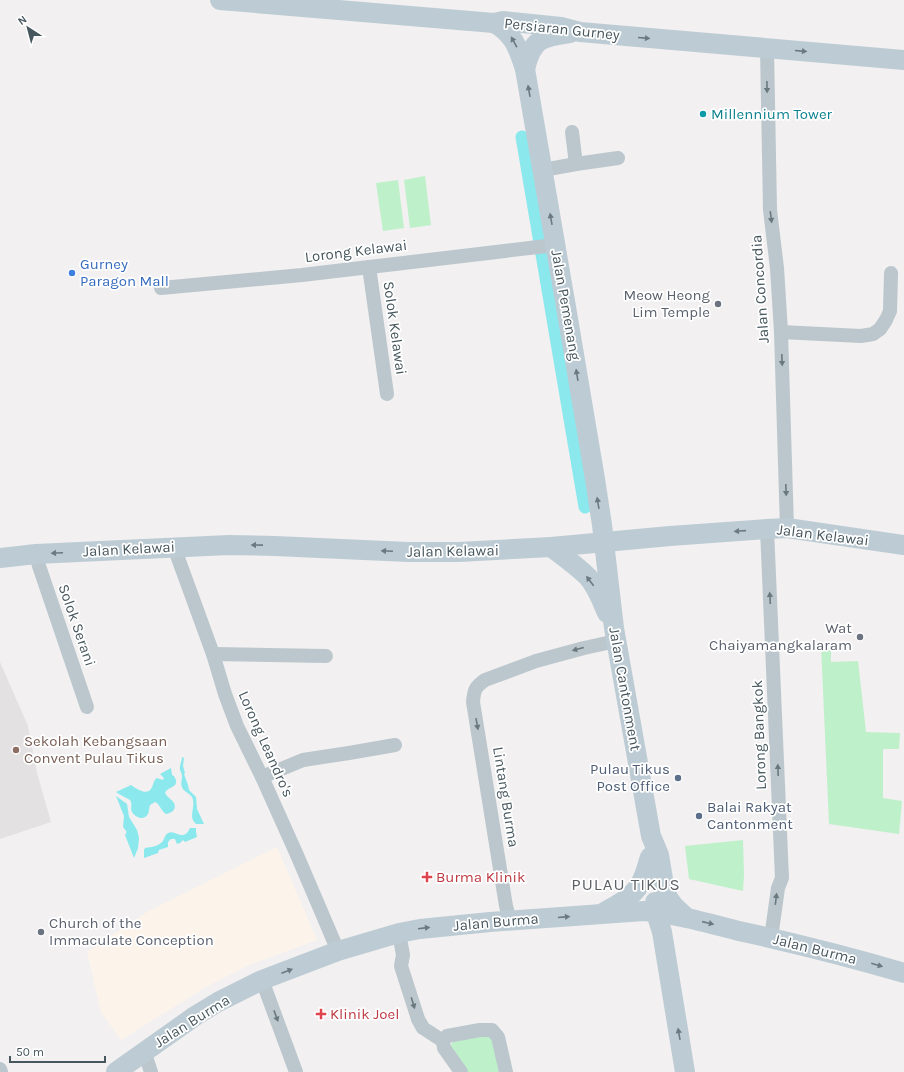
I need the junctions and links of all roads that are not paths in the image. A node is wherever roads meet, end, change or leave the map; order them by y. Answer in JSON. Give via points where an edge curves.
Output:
{"nodes":[{"id":1,"x":220,"y":0,"type":"edge"},
{"id":2,"x":494,"y":23,"type":"junction"},
{"id":3,"x":580,"y":32,"type":"junction"},
{"id":4,"x":767,"y":48,"type":"junction"},
{"id":5,"x":904,"y":60,"type":"edge"},
{"id":6,"x":525,"y":69,"type":"junction"},
{"id":7,"x":572,"y":132,"type":"dead end"},
{"id":8,"x":618,"y":158,"type":"dead end"},
{"id":9,"x":576,"y":164,"type":"junction"},
{"id":10,"x":543,"y":170,"type":"junction"},
{"id":11,"x":544,"y":246,"type":"junction"},
{"id":12,"x":369,"y":267,"type":"junction"},
{"id":13,"x":892,"y":273,"type":"dead end"},
{"id":14,"x":161,"y":288,"type":"dead end"},
{"id":15,"x":781,"y":332,"type":"junction"},
{"id":16,"x":387,"y":394,"type":"dead end"},
{"id":17,"x":787,"y":528,"type":"junction"},
{"id":18,"x":767,"y":529,"type":"junction"},
{"id":19,"x":603,"y":542,"type":"junction"},
{"id":20,"x":904,"y":545,"type":"edge"},
{"id":21,"x":174,"y":547,"type":"junction"},
{"id":22,"x":551,"y":547,"type":"junction"},
{"id":23,"x":36,"y":554,"type":"junction"},
{"id":24,"x":0,"y":558,"type":"edge"},
{"id":25,"x":615,"y":634,"type":"junction"},
{"id":26,"x":213,"y":654,"type":"junction"},
{"id":27,"x":326,"y":656,"type":"dead end"},
{"id":28,"x":87,"y":707,"type":"dead end"},
{"id":29,"x":395,"y":745,"type":"dead end"},
{"id":30,"x":262,"y":777,"type":"junction"},
{"id":31,"x":651,"y":836,"type":"junction"},
{"id":32,"x":650,"y":857,"type":"junction"},
{"id":33,"x":656,"y":912,"type":"junction"},
{"id":34,"x":601,"y":914,"type":"junction"},
{"id":35,"x":687,"y":918,"type":"junction"},
{"id":36,"x":510,"y":921,"type":"junction"},
{"id":37,"x":399,"y":933,"type":"junction"},
{"id":38,"x":771,"y":938,"type":"junction"},
{"id":39,"x":338,"y":950,"type":"junction"},
{"id":40,"x":904,"y":973,"type":"edge"},
{"id":41,"x":262,"y":980,"type":"junction"},
{"id":42,"x":443,"y":1041,"type":"junction"},
{"id":43,"x":144,"y":1051,"type":"junction"},
{"id":44,"x":0,"y":1069,"type":"edge"},
{"id":45,"x":1,"y":1072,"type":"edge"},
{"id":46,"x":116,"y":1072,"type":"edge"},
{"id":47,"x":151,"y":1072,"type":"edge"},
{"id":48,"x":296,"y":1072,"type":"edge"},
{"id":49,"x":460,"y":1072,"type":"edge"},
{"id":50,"x":506,"y":1072,"type":"edge"},
{"id":51,"x":685,"y":1072,"type":"edge"}],
"edges":[{"from":1,"to":2,"type":"main road","name":"Persiaran Gurney"},
{"from":2,"to":3,"type":"main road","name":"Persiaran Gurney","via":[[503,21],[561,27]]},
{"from":6,"to":2,"type":"main road","name":"Jalan Pemenang","one_way":true,"via":[[515,43],[504,28]]},
{"from":3,"to":4,"type":"main road","name":"Persiaran Gurney","one_way":true},
{"from":3,"to":6,"type":"main road","name":"Jalan Pemenang","via":[[551,36],[538,42],[532,49]]},
{"from":4,"to":5,"type":"main road","name":"Persiaran Gurney","one_way":true},
{"from":4,"to":15,"type":"street","name":"Jalan Concordia","one_way":true,"via":[[770,210]]},
{"from":10,"to":6,"type":"main road","name":"Jalan Pemenang","one_way":true},
{"from":7,"to":9,"type":"street"},
{"from":8,"to":9,"type":"street"},
{"from":9,"to":10,"type":"street"},
{"from":11,"to":10,"type":"main road","name":"Jalan Pemenang","one_way":true},
{"from":11,"to":12,"type":"street","name":"Lorong Kelawai"},
{"from":19,"to":11,"type":"main road","name":"Jalan Pemenang","one_way":true,"via":[[595,479]]},
{"from":12,"to":14,"type":"street","name":"Lorong Kelawai"},
{"from":12,"to":16,"type":"street","name":"Solok Kelawai"},
{"from":13,"to":15,"type":"street","via":[[890,311],[880,329],[873,334],[861,336]]},
{"from":15,"to":17,"type":"street","name":"Jalan Concordia","one_way":true},
{"from":17,"to":18,"type":"main road","name":"Jalan Kelawai"},
{"from":17,"to":20,"type":"main road","name":"Jalan Kelawai"},
{"from":18,"to":19,"type":"main road","name":"Jalan Kelawai","one_way":true},
{"from":38,"to":18,"type":"street","name":"Lorong Bangkok","one_way":true,"via":[[778,888],[782,878]]},
{"from":19,"to":22,"type":"main road","name":"Jalan Kelawai"},
{"from":19,"to":25,"type":"main road","name":"Jalan Cantonment"},
{"from":22,"to":21,"type":"main road","name":"Jalan Kelawai","one_way":true,"via":[[458,552],[229,545]]},
{"from":21,"to":23,"type":"main road","name":"Jalan Kelawai","one_way":true},
{"from":21,"to":26,"type":"street","name":"Lorong Leandro's"},
{"from":25,"to":22,"type":"main road","one_way":true,"via":[[599,594],[588,578]]},
{"from":23,"to":24,"type":"main road","name":"Jalan Kelawai"},
{"from":23,"to":28,"type":"street","name":"Solok Serani"},
{"from":25,"to":31,"type":"main road","name":"Jalan Cantonment"},
{"from":25,"to":36,"type":"street","name":"Lintang Burma","one_way":true,"via":[[584,648],[536,661],[484,680],[477,685],[474,692],[473,702]]},
{"from":26,"to":27,"type":"street"},
{"from":26,"to":30,"type":"street","name":"Lorong Leandro's","via":[[237,726]]},
{"from":29,"to":30,"type":"street","via":[[303,760]]},
{"from":30,"to":39,"type":"street","name":"Lorong Leandro's"},
{"from":31,"to":32,"type":"main road","name":"Jalan Cantonment"},
{"from":31,"to":35,"type":"main road","name":"Jalan Cantonment","via":[[659,855],[668,898]]},
{"from":32,"to":33,"type":"main road","name":"Jalan Cantonment"},
{"from":32,"to":34,"type":"main road","via":[[636,890]]},
{"from":33,"to":34,"type":"main road","name":"Jalan Burma"},
{"from":33,"to":35,"type":"main road","name":"Jalan Burma"},
{"from":51,"to":33,"type":"main road","name":"Jalan Cantonment","one_way":true,"via":[[662,932]]},
{"from":36,"to":34,"type":"main road","name":"Jalan Burma","one_way":true},
{"from":35,"to":38,"type":"main road","name":"Jalan Burma","one_way":true},
{"from":37,"to":36,"type":"main road","name":"Jalan Burma","one_way":true},
{"from":37,"to":39,"type":"main road","name":"Jalan Burma"},
{"from":37,"to":42,"type":"street","one_way":true,"via":[[403,955],[401,966],[418,1019],[423,1028]]},
{"from":38,"to":40,"type":"main road","name":"Jalan Burma","one_way":true},
{"from":41,"to":39,"type":"main road","name":"Jalan Burma","one_way":true},
{"from":41,"to":43,"type":"main road","name":"Jalan Burma","via":[[218,1002]]},
{"from":41,"to":48,"type":"street","one_way":true},
{"from":42,"to":49,"type":"street","via":[[444,1048]]},
{"from":42,"to":50,"type":"street","via":[[447,1036],[492,1030],[498,1037]]},
{"from":43,"to":46,"type":"main road","name":"Jalan Burma"},
{"from":43,"to":47,"type":"street"},
{"from":44,"to":45,"type":"street"}]}
